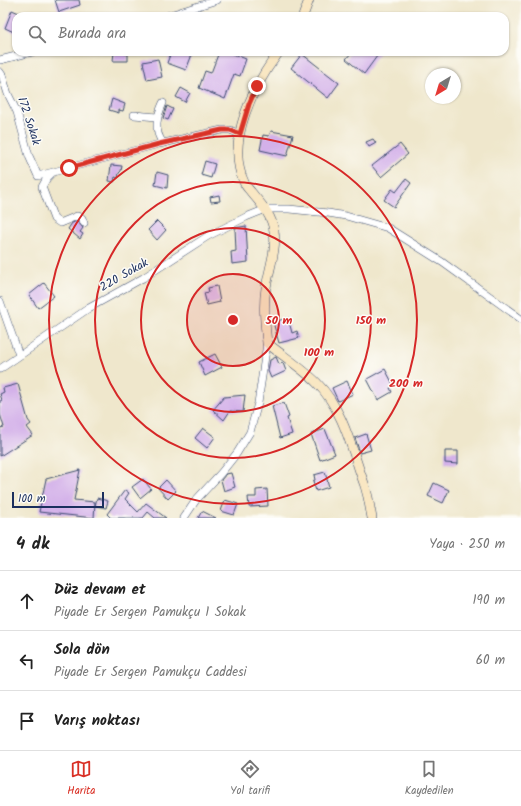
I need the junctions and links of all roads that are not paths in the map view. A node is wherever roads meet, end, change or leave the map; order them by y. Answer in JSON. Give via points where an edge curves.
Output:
{"nodes":[{"id":1,"x":218,"y":0,"type":"edge"},
{"id":2,"x":309,"y":0,"type":"edge"},
{"id":3,"x":185,"y":12,"type":"edge"},
{"id":4,"x":304,"y":12,"type":"edge"},
{"id":5,"x":16,"y":56,"type":"edge"},
{"id":6,"x":276,"y":56,"type":"edge"},
{"id":7,"x":0,"y":60,"type":"edge"},
{"id":8,"x":0,"y":72,"type":"edge"},
{"id":9,"x":163,"y":103,"type":"dead end"},
{"id":10,"x":134,"y":116,"type":"dead end"},
{"id":11,"x":158,"y":117,"type":"junction"},
{"id":12,"x":240,"y":134,"type":"junction"},
{"id":13,"x":163,"y":143,"type":"junction"},
{"id":14,"x":53,"y":173,"type":"junction"},
{"id":15,"x":266,"y":209,"type":"junction"},
{"id":16,"x":84,"y":223,"type":"dead end"},
{"id":17,"x":0,"y":300,"type":"edge"},
{"id":18,"x":521,"y":319,"type":"edge"},
{"id":19,"x":266,"y":343,"type":"junction"},
{"id":20,"x":19,"y":355,"type":"junction"},
{"id":21,"x":0,"y":369,"type":"edge"},
{"id":22,"x":184,"y":518,"type":"edge"},
{"id":23,"x":372,"y":518,"type":"edge"}],
"edges":[{"from":1,"to":3,"type":"street"},
{"from":2,"to":4,"type":"street"},
{"from":5,"to":7,"type":"street"},
{"from":6,"to":12,"type":"street","via":[[257,86]]},
{"from":8,"to":14,"type":"street","name":"172 Sokak","via":[[17,112],[29,156],[38,176]]},
{"from":9,"to":11,"type":"street"},
{"from":10,"to":11,"type":"street"},
{"from":11,"to":13,"type":"street","via":[[156,128]]},
{"from":12,"to":13,"type":"street","via":[[222,130]]},
{"from":12,"to":15,"type":"street","via":[[238,161],[244,182]]},
{"from":13,"to":14,"type":"street"},
{"from":14,"to":16,"type":"street","via":[[42,187],[54,219],[60,223],[77,216],[82,218]]},
{"from":15,"to":18,"type":"street","via":[[334,214],[388,228],[442,262]]},
{"from":15,"to":19,"type":"street","via":[[275,238],[265,301]]},
{"from":15,"to":20,"type":"street","name":"220 Sokak","via":[[208,236]]},
{"from":17,"to":20,"type":"street"},
{"from":19,"to":22,"type":"street","via":[[258,403],[250,432],[237,453],[196,500]]},
{"from":19,"to":23,"type":"street","via":[[318,384],[338,412],[365,486]]},
{"from":20,"to":21,"type":"street","name":"220 Sokak"}]}
